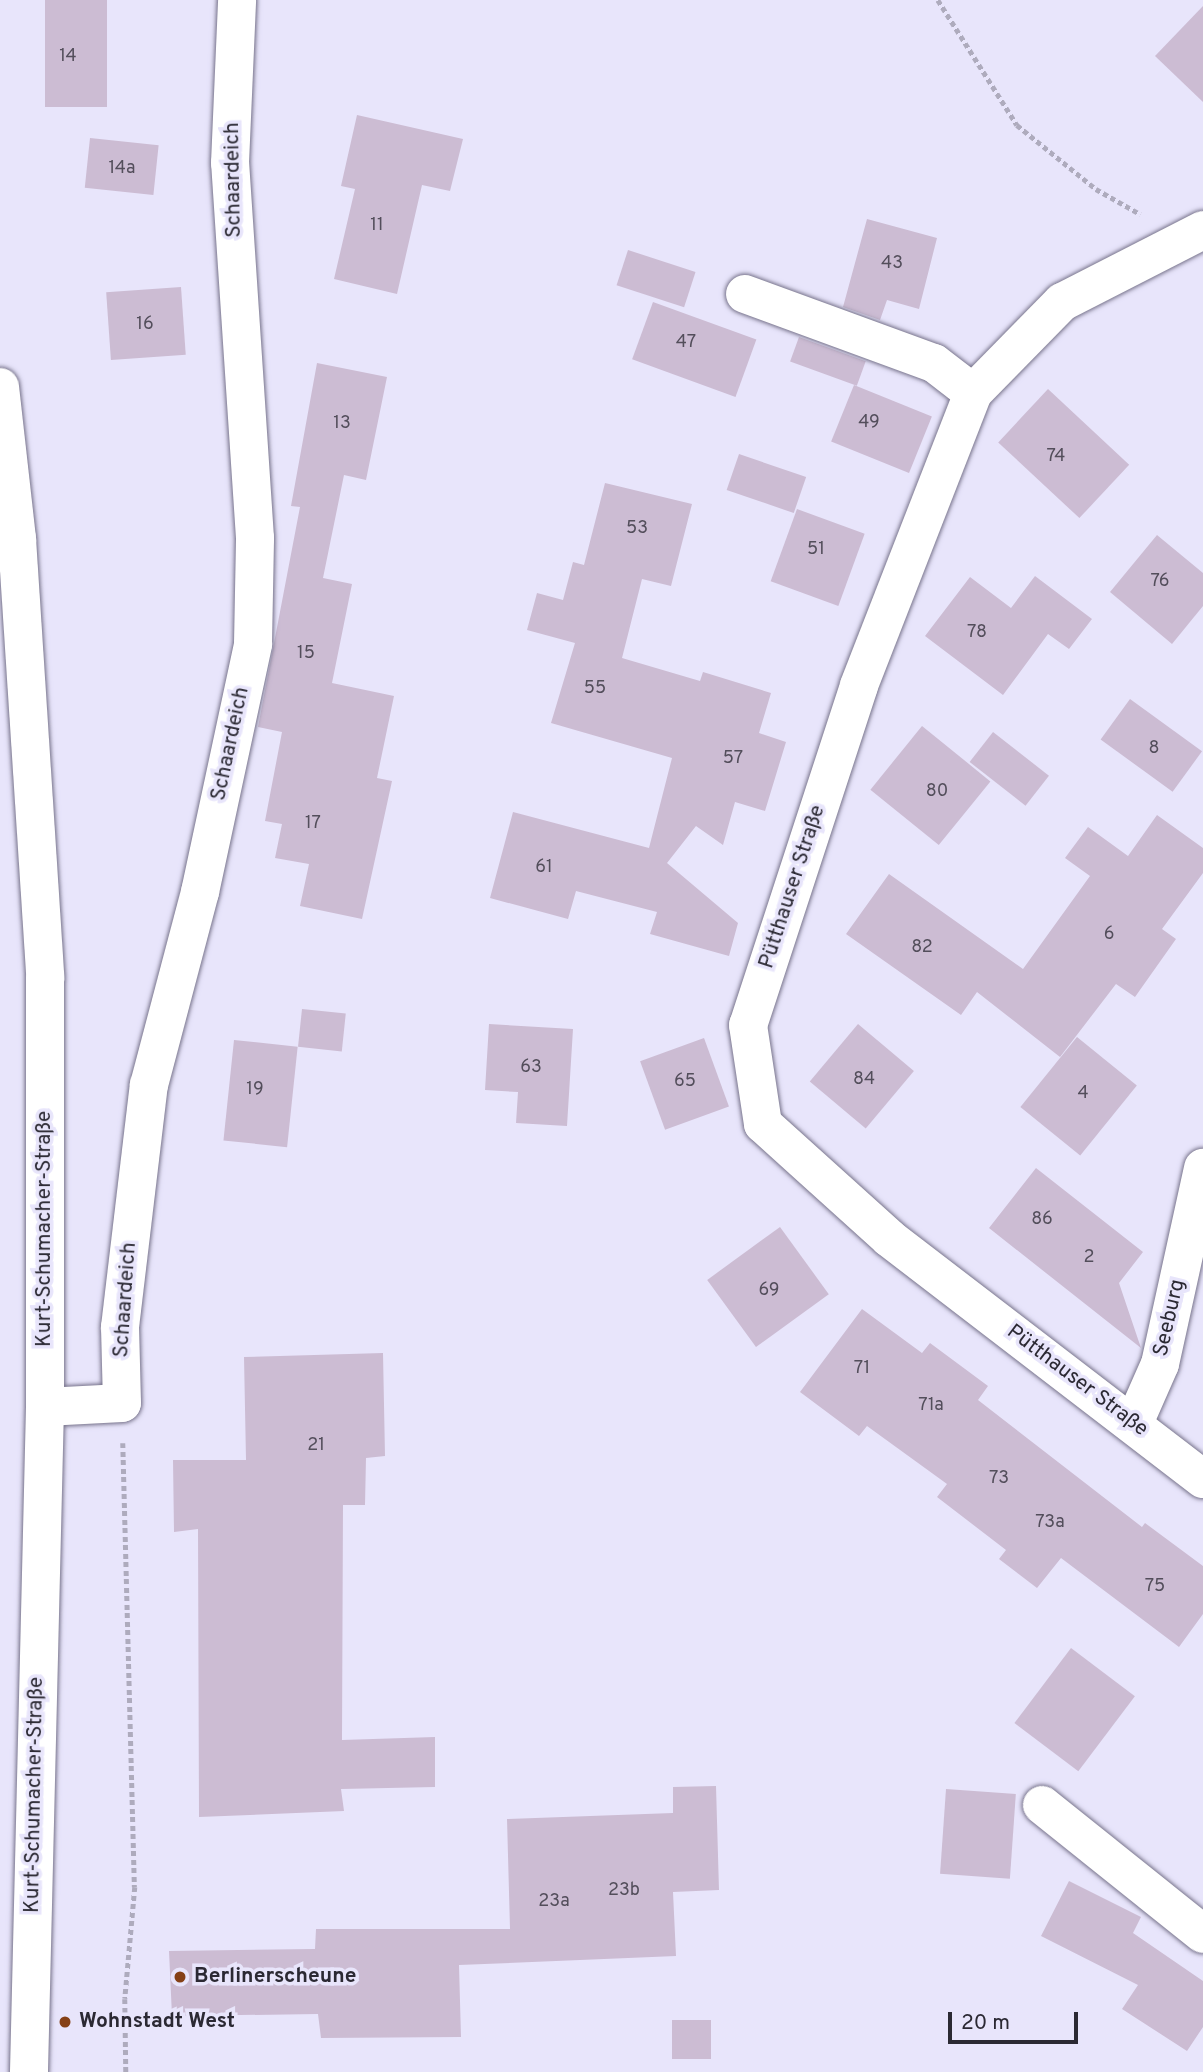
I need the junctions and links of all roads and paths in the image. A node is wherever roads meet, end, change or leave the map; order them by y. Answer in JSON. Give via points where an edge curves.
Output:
{"nodes":[{"id":1,"x":237,"y":0,"type":"edge"},
{"id":2,"x":938,"y":0,"type":"edge"},
{"id":3,"x":1195,"y":234,"type":"edge"},
{"id":4,"x":745,"y":293,"type":"dead end"},
{"id":5,"x":0,"y":387,"type":"edge"},
{"id":6,"x":973,"y":393,"type":"junction"},
{"id":7,"x":1203,"y":1168,"type":"edge"},
{"id":8,"x":122,"y":1403,"type":"junction"},
{"id":9,"x":45,"y":1407,"type":"junction"},
{"id":10,"x":1134,"y":1423,"type":"junction"},
{"id":11,"x":1203,"y":1479,"type":"edge"},
{"id":12,"x":1042,"y":1805,"type":"dead end"},
{"id":13,"x":1203,"y":1934,"type":"edge"},
{"id":14,"x":29,"y":2072,"type":"edge"},
{"id":15,"x":126,"y":2072,"type":"edge"}],
"edges":[{"from":1,"to":8,"type":"street","name":"Schaardeich","via":[[230,163],[254,538],[253,644],[200,892],[149,1085],[121,1327]]},
{"from":2,"to":3,"type":"path","via":[[1017,125],[1096,190]]},
{"from":3,"to":6,"type":"street","name":"Pütthauser Straße","via":[[1062,302]]},
{"from":4,"to":6,"type":"street","via":[[934,363]]},
{"from":5,"to":9,"type":"street","name":"Kurt-Schumacher-Straße","via":[[17,539],[46,978]]},
{"from":6,"to":10,"type":"street","name":"Pütthauser Straße","via":[[859,686],[748,1025],[763,1124],[889,1238]]},
{"from":7,"to":10,"type":"street","name":"Seeburg","via":[[1160,1364]]},
{"from":8,"to":9,"type":"street"},
{"from":8,"to":15,"type":"path","via":[[135,1886],[125,1999]]},
{"from":9,"to":14,"type":"street","name":"Kurt-Schumacher-Straße"},
{"from":10,"to":11,"type":"street","name":"Pütthauser Straße"},
{"from":12,"to":13,"type":"street"}]}
